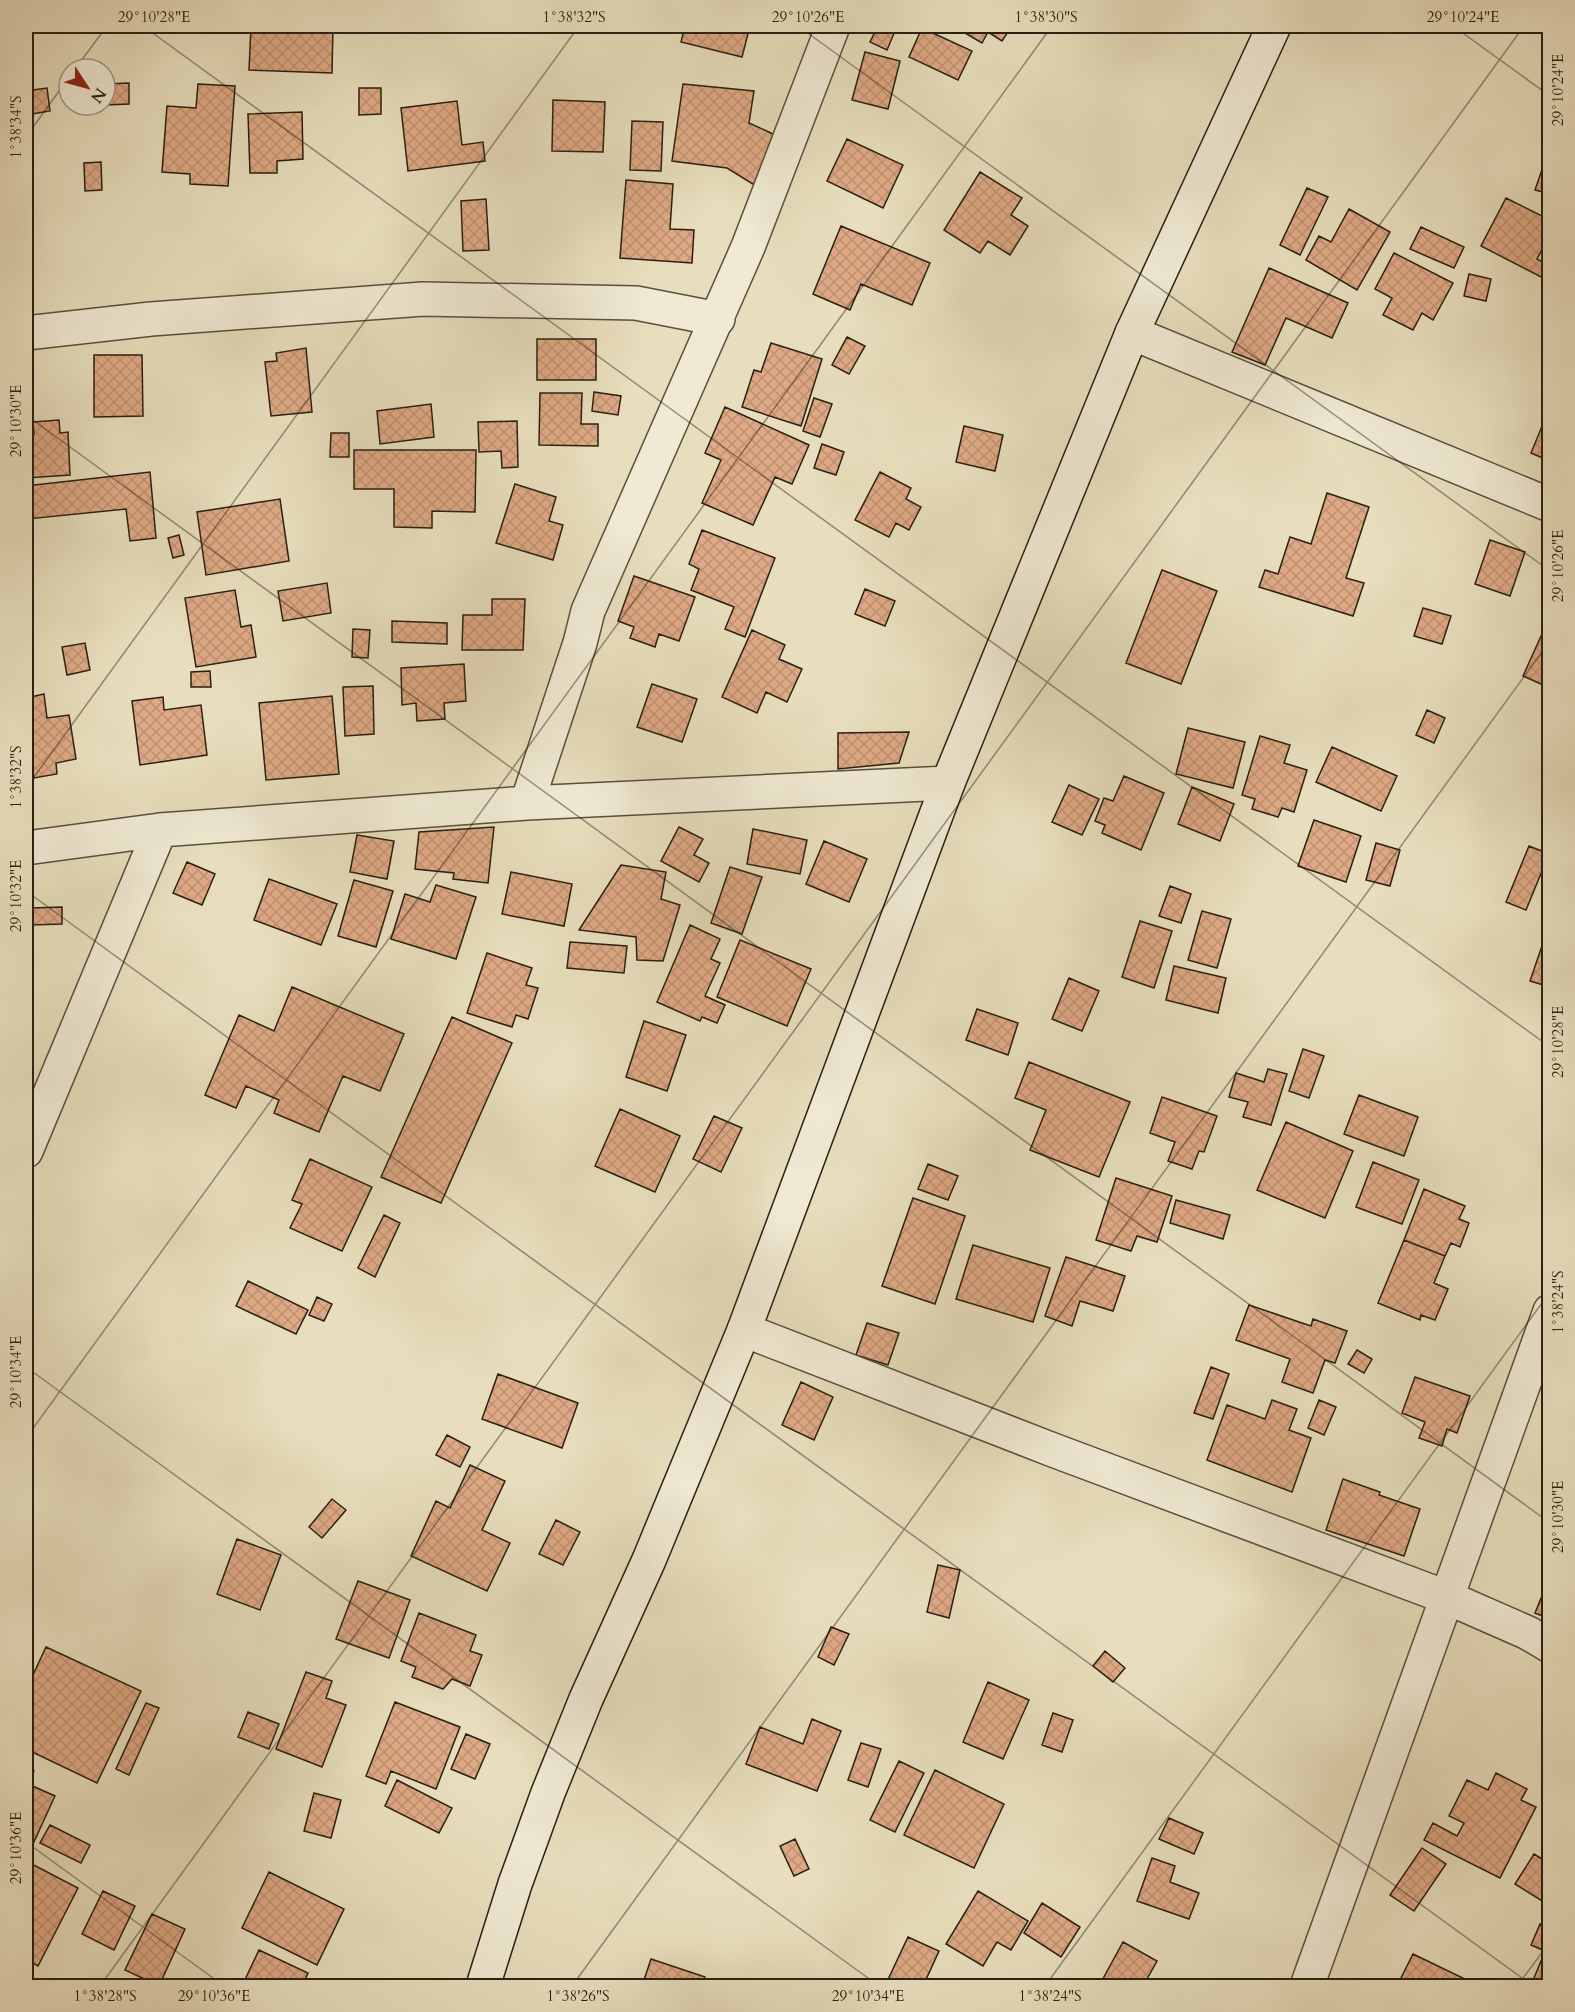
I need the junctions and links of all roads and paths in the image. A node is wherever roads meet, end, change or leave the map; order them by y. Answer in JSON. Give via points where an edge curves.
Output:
{"nodes":[{"id":1,"x":833,"y":26,"type":"edge"},
{"id":2,"x":1274,"y":26,"type":"edge"},
{"id":3,"x":718,"y":319,"type":"junction"},
{"id":4,"x":26,"y":333,"type":"edge"},
{"id":5,"x":1132,"y":333,"type":"junction"},
{"id":6,"x":1550,"y":505,"type":"edge"},
{"id":7,"x":948,"y":783,"type":"junction"},
{"id":8,"x":527,"y":803,"type":"junction"},
{"id":9,"x":160,"y":830,"type":"junction"},
{"id":10,"x":26,"y":848,"type":"edge"},
{"id":11,"x":26,"y":1151,"type":"edge"},
{"id":12,"x":1550,"y":1311,"type":"edge"},
{"id":13,"x":744,"y":1330,"type":"junction"},
{"id":14,"x":1446,"y":1597,"type":"junction"},
{"id":15,"x":1550,"y":1646,"type":"edge"},
{"id":16,"x":483,"y":1986,"type":"edge"},
{"id":17,"x":1307,"y":1986,"type":"edge"}],
"edges":[{"from":1,"to":3,"type":"street"},
{"from":2,"to":5,"type":"street"},
{"from":3,"to":4,"type":"street","via":[[636,303],[423,299],[152,319]]},
{"from":3,"to":8,"type":"street","via":[[588,611]]},
{"from":5,"to":6,"type":"street"},
{"from":5,"to":7,"type":"street"},
{"from":7,"to":8,"type":"street"},
{"from":7,"to":13,"type":"street"},
{"from":8,"to":9,"type":"street"},
{"from":9,"to":10,"type":"street"},
{"from":9,"to":11,"type":"street"},
{"from":12,"to":14,"type":"street"},
{"from":13,"to":14,"type":"street"},
{"from":13,"to":16,"type":"street","via":[[548,1793]]},
{"from":14,"to":15,"type":"street"},
{"from":14,"to":17,"type":"street"}]}
